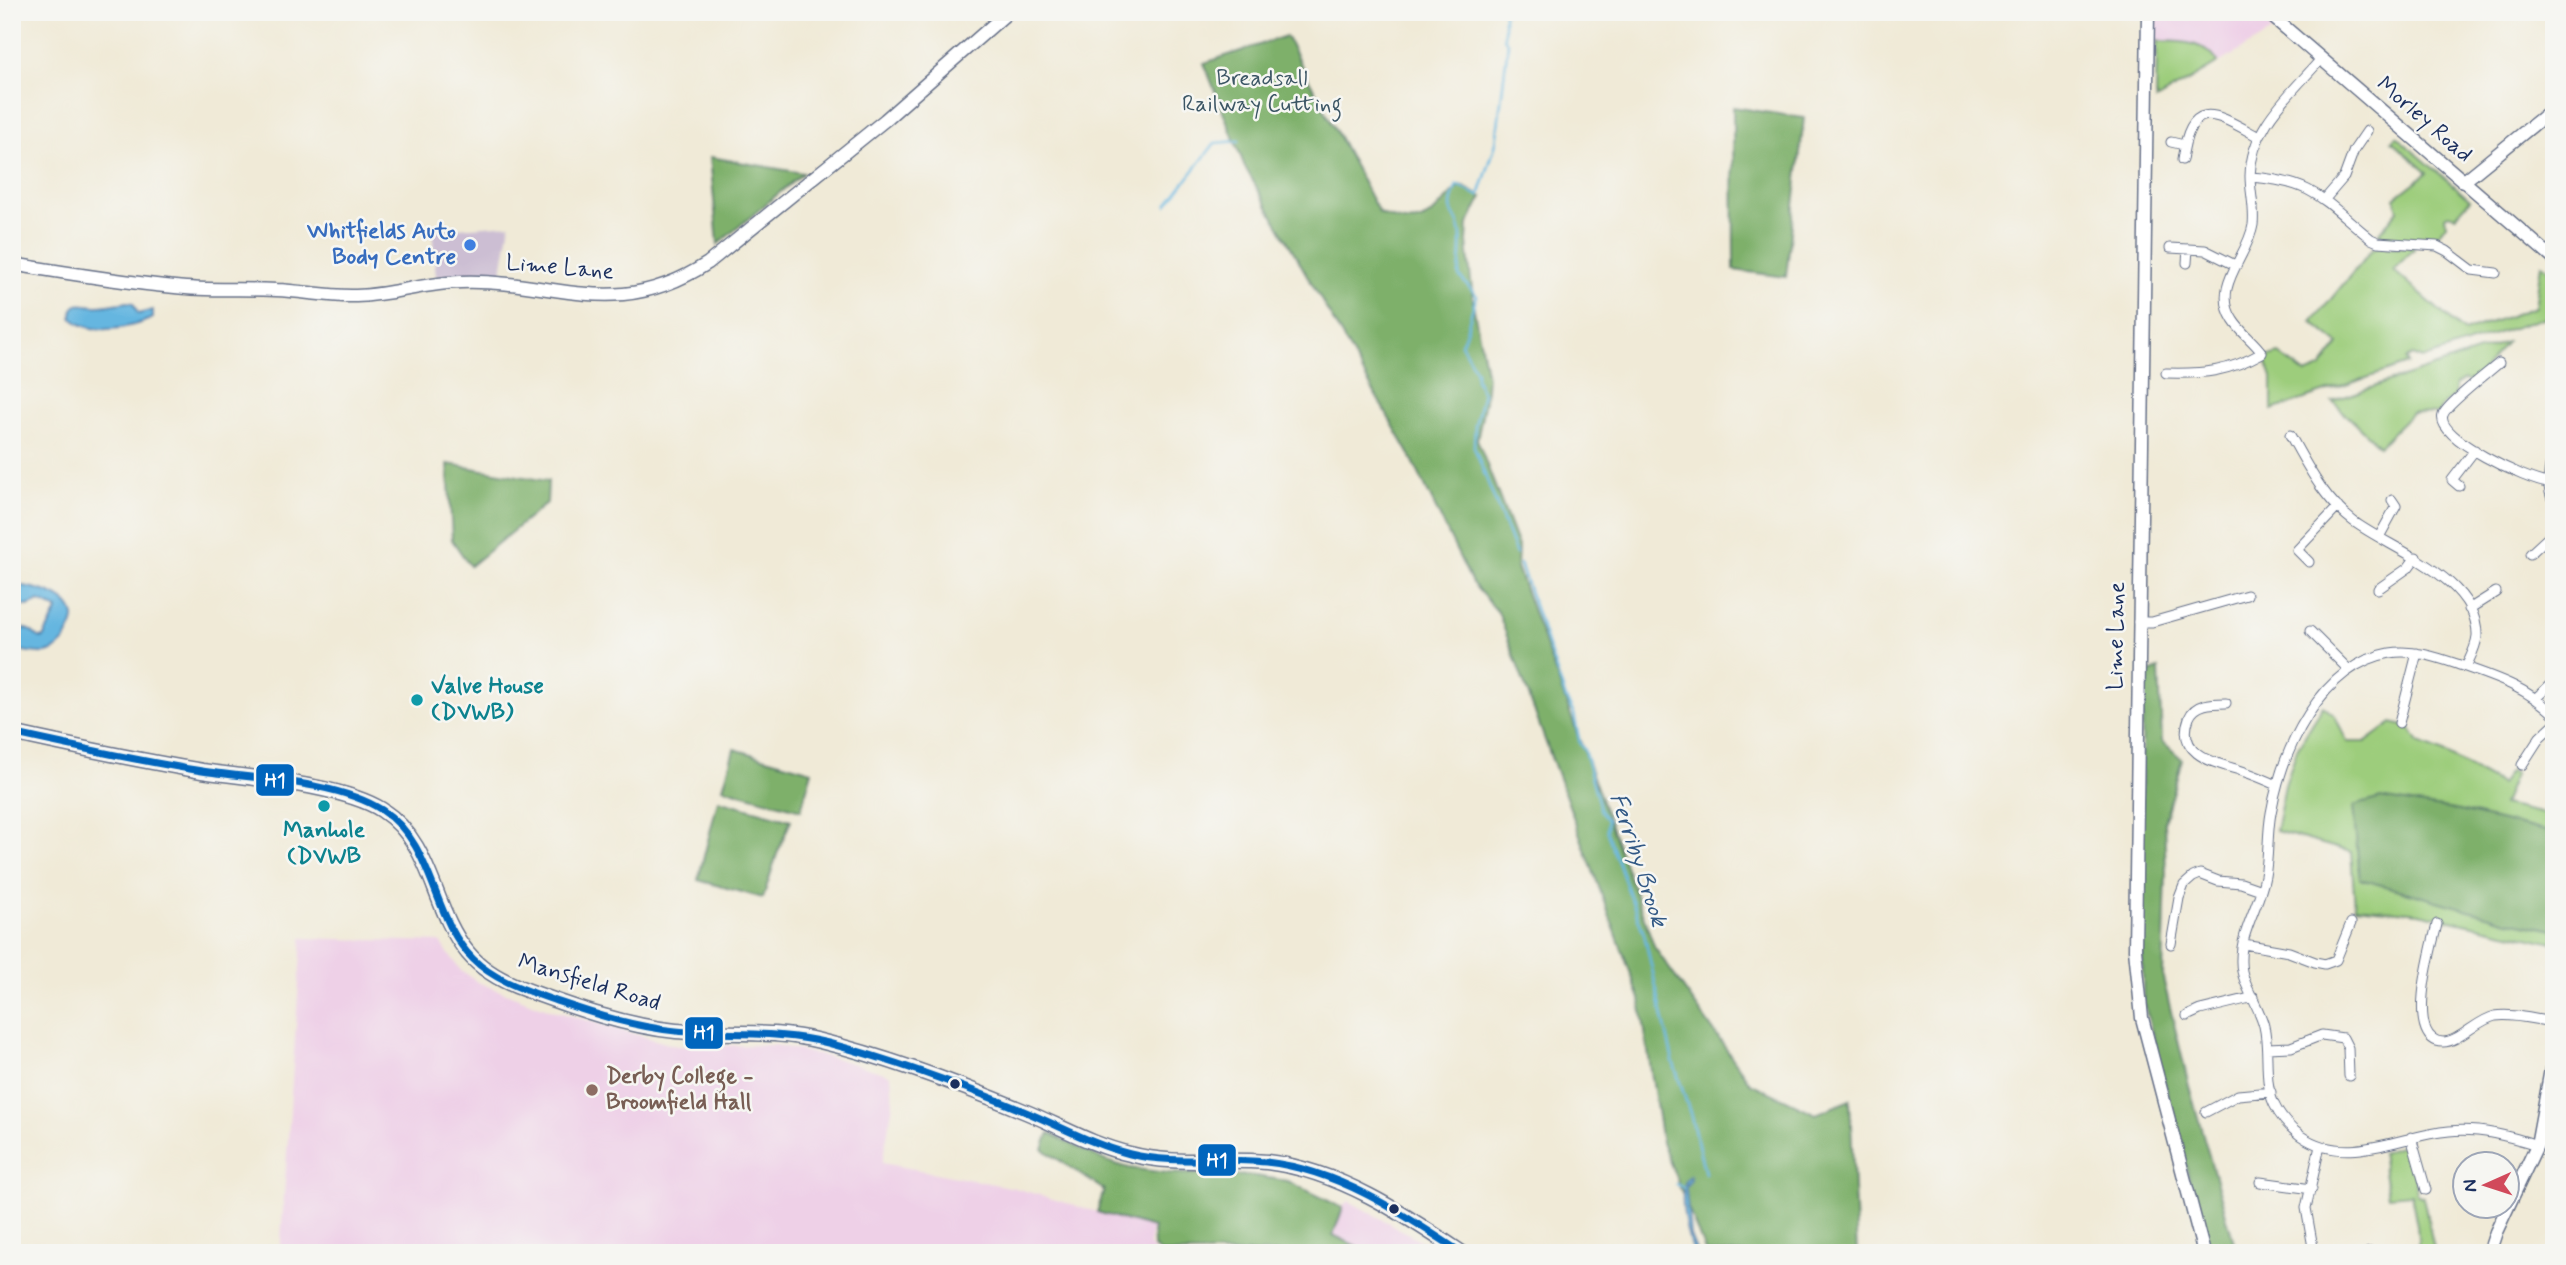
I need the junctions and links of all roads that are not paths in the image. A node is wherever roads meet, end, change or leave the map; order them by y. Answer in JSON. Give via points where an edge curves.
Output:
{"nodes":[{"id":1,"x":1008,"y":12,"type":"edge"},
{"id":2,"x":2148,"y":12,"type":"edge"},
{"id":3,"x":2267,"y":12,"type":"edge"},
{"id":4,"x":2321,"y":59,"type":"junction"},
{"id":5,"x":2554,"y":108,"type":"edge"},
{"id":6,"x":2367,"y":131,"type":"dead end"},
{"id":7,"x":2257,"y":136,"type":"junction"},
{"id":8,"x":2171,"y":142,"type":"dead end"},
{"id":9,"x":2185,"y":145,"type":"junction"},
{"id":10,"x":2182,"y":160,"type":"dead end"},
{"id":11,"x":2250,"y":177,"type":"junction"},
{"id":12,"x":2463,"y":182,"type":"junction"},
{"id":13,"x":2325,"y":199,"type":"junction"},
{"id":14,"x":2170,"y":248,"type":"dead end"},
{"id":15,"x":2188,"y":250,"type":"junction"},
{"id":16,"x":2554,"y":259,"type":"edge"},
{"id":17,"x":2187,"y":263,"type":"dead end"},
{"id":18,"x":12,"y":264,"type":"edge"},
{"id":19,"x":2235,"y":265,"type":"junction"},
{"id":20,"x":2477,"y":272,"type":"junction"},
{"id":21,"x":2496,"y":273,"type":"dead end"},
{"id":22,"x":2474,"y":285,"type":"dead end"},
{"id":23,"x":2499,"y":363,"type":"dead end"},
{"id":24,"x":2166,"y":373,"type":"dead end"},
{"id":25,"x":2187,"y":373,"type":"junction"},
{"id":26,"x":2187,"y":385,"type":"dead end"},
{"id":27,"x":2290,"y":435,"type":"dead end"},
{"id":28,"x":2474,"y":450,"type":"junction"},
{"id":29,"x":2554,"y":450,"type":"edge"},
{"id":30,"x":2548,"y":483,"type":"junction"},
{"id":31,"x":2459,"y":486,"type":"dead end"},
{"id":32,"x":2392,"y":500,"type":"dead end"},
{"id":33,"x":2554,"y":503,"type":"edge"},
{"id":34,"x":2338,"y":507,"type":"junction"},
{"id":35,"x":2554,"y":532,"type":"edge"},
{"id":36,"x":2379,"y":537,"type":"junction"},
{"id":37,"x":2530,"y":554,"type":"dead end"},
{"id":38,"x":2416,"y":557,"type":"junction"},
{"id":39,"x":2309,"y":562,"type":"dead end"},
{"id":40,"x":2378,"y":589,"type":"dead end"},
{"id":41,"x":2496,"y":592,"type":"dead end"},
{"id":42,"x":2247,"y":596,"type":"dead end"},
{"id":43,"x":2469,"y":610,"type":"junction"},
{"id":44,"x":2138,"y":622,"type":"junction"},
{"id":45,"x":2310,"y":631,"type":"dead end"},
{"id":46,"x":2417,"y":653,"type":"junction"},
{"id":47,"x":2466,"y":667,"type":"junction"},
{"id":48,"x":2348,"y":670,"type":"junction"},
{"id":49,"x":2554,"y":681,"type":"edge"},
{"id":50,"x":2536,"y":698,"type":"junction"},
{"id":51,"x":2226,"y":702,"type":"dead end"},
{"id":52,"x":2554,"y":714,"type":"edge"},
{"id":53,"x":2399,"y":723,"type":"dead end"},
{"id":54,"x":2554,"y":724,"type":"edge"},
{"id":55,"x":12,"y":733,"type":"edge"},
{"id":56,"x":2522,"y":765,"type":"dead end"},
{"id":57,"x":2277,"y":785,"type":"junction"},
{"id":58,"x":2195,"y":862,"type":"dead end"},
{"id":59,"x":2200,"y":874,"type":"junction"},
{"id":60,"x":2261,"y":890,"type":"junction"},
{"id":61,"x":2351,"y":923,"type":"dead end"},
{"id":62,"x":2437,"y":924,"type":"dead end"},
{"id":63,"x":2171,"y":944,"type":"dead end"},
{"id":64,"x":2244,"y":944,"type":"junction"},
{"id":65,"x":2253,"y":997,"type":"junction"},
{"id":66,"x":2187,"y":1016,"type":"dead end"},
{"id":67,"x":2554,"y":1022,"type":"edge"},
{"id":68,"x":2267,"y":1048,"type":"junction"},
{"id":69,"x":2554,"y":1054,"type":"edge"},
{"id":70,"x":2349,"y":1076,"type":"dead end"},
{"id":71,"x":2271,"y":1092,"type":"junction"},
{"id":72,"x":2206,"y":1112,"type":"dead end"},
{"id":73,"x":2411,"y":1137,"type":"junction"},
{"id":74,"x":2537,"y":1145,"type":"junction"},
{"id":75,"x":2320,"y":1146,"type":"junction"},
{"id":76,"x":2259,"y":1182,"type":"dead end"},
{"id":77,"x":2312,"y":1189,"type":"junction"},
{"id":78,"x":2426,"y":1189,"type":"dead end"},
{"id":79,"x":1462,"y":1253,"type":"edge"},
{"id":80,"x":2204,"y":1253,"type":"edge"},
{"id":81,"x":2314,"y":1253,"type":"edge"},
{"id":82,"x":2488,"y":1253,"type":"edge"}],
"edges":[{"from":1,"to":18,"type":"street","name":"Lime Lane","via":[[885,120],[708,263],[678,281],[650,290],[620,296],[460,282],[344,296],[177,288]]},
{"from":2,"to":44,"type":"street","name":"Lime Lane"},
{"from":3,"to":4,"type":"street","name":"Morley Road"},
{"from":4,"to":7,"type":"street"},
{"from":4,"to":12,"type":"street","name":"Morley Road"},
{"from":5,"to":12,"type":"street"},
{"from":6,"to":13,"type":"street","via":[[2344,177]]},
{"from":7,"to":9,"type":"street","via":[[2221,116],[2207,115],[2195,122]]},
{"from":7,"to":11,"type":"street"},
{"from":8,"to":9,"type":"street"},
{"from":9,"to":10,"type":"street"},
{"from":11,"to":13,"type":"street","via":[[2296,183]]},
{"from":11,"to":19,"type":"street","via":[[2253,224]]},
{"from":12,"to":16,"type":"street","name":"Morley Road"},
{"from":13,"to":20,"type":"street","via":[[2371,239],[2437,246]]},
{"from":14,"to":15,"type":"street"},
{"from":15,"to":17,"type":"street"},
{"from":15,"to":19,"type":"street","via":[[2206,250]]},
{"from":19,"to":25,"type":"street","via":[[2227,288],[2231,318],[2262,353],[2237,366]]},
{"from":20,"to":21,"type":"street"},
{"from":20,"to":22,"type":"street"},
{"from":23,"to":28,"type":"street","via":[[2443,414],[2449,432]]},
{"from":24,"to":25,"type":"street"},
{"from":25,"to":26,"type":"street"},
{"from":27,"to":34,"type":"street","via":[[2318,486]]},
{"from":28,"to":30,"type":"street","via":[[2520,476]]},
{"from":28,"to":31,"type":"street","via":[[2452,480]]},
{"from":29,"to":30,"type":"street"},
{"from":30,"to":33,"type":"street"},
{"from":32,"to":36,"type":"street","via":[[2396,506]]},
{"from":34,"to":36,"type":"street"},
{"from":34,"to":39,"type":"street","via":[[2297,550]]},
{"from":35,"to":37,"type":"street"},
{"from":36,"to":38,"type":"street"},
{"from":38,"to":40,"type":"street"},
{"from":38,"to":43,"type":"street","via":[[2442,576]]},
{"from":41,"to":43,"type":"street"},
{"from":42,"to":44,"type":"street"},
{"from":43,"to":47,"type":"street","via":[[2477,639]]},
{"from":44,"to":80,"type":"street","name":"Lime Lane","via":[[2134,949],[2138,995]]},
{"from":45,"to":48,"type":"street"},
{"from":46,"to":47,"type":"street"},
{"from":46,"to":48,"type":"street","via":[[2391,652]]},
{"from":46,"to":53,"type":"street"},
{"from":47,"to":50,"type":"street"},
{"from":48,"to":57,"type":"street","via":[[2298,731]]},
{"from":49,"to":50,"type":"street"},
{"from":50,"to":52,"type":"street"},
{"from":51,"to":57,"type":"street","via":[[2200,706],[2189,716],[2189,743],[2205,760]]},
{"from":54,"to":56,"type":"street"},
{"from":55,"to":79,"type":"main road","name":"Mansfield Road","via":[[340,793],[368,802],[402,825],[418,846],[469,954],[500,979],[524,989],[654,1028],[780,1034],[824,1042],[990,1097],[1127,1154],[1177,1161],[1262,1162],[1306,1170],[1397,1212]]},
{"from":57,"to":60,"type":"street"},
{"from":58,"to":59,"type":"street"},
{"from":59,"to":60,"type":"street"},
{"from":59,"to":63,"type":"street","via":[[2184,885]]},
{"from":60,"to":64,"type":"street"},
{"from":61,"to":64,"type":"street","via":[[2336,960],[2325,964],[2280,949]]},
{"from":62,"to":67,"type":"street","via":[[2422,992],[2426,1030],[2435,1040],[2451,1040],[2498,1016]]},
{"from":64,"to":65,"type":"street","via":[[2242,972]]},
{"from":65,"to":66,"type":"street"},
{"from":65,"to":68,"type":"street"},
{"from":68,"to":70,"type":"street","via":[[2291,1047],[2322,1035],[2343,1038]]},
{"from":68,"to":71,"type":"street"},
{"from":69,"to":74,"type":"street"},
{"from":71,"to":72,"type":"street","via":[[2238,1095]]},
{"from":71,"to":75,"type":"street","via":[[2285,1121]]},
{"from":73,"to":74,"type":"street","via":[[2479,1131]]},
{"from":73,"to":75,"type":"street","via":[[2359,1150]]},
{"from":73,"to":78,"type":"street"},
{"from":74,"to":82,"type":"street"},
{"from":75,"to":77,"type":"street"},
{"from":76,"to":77,"type":"street"},
{"from":77,"to":81,"type":"street","via":[[2306,1220]]}]}
